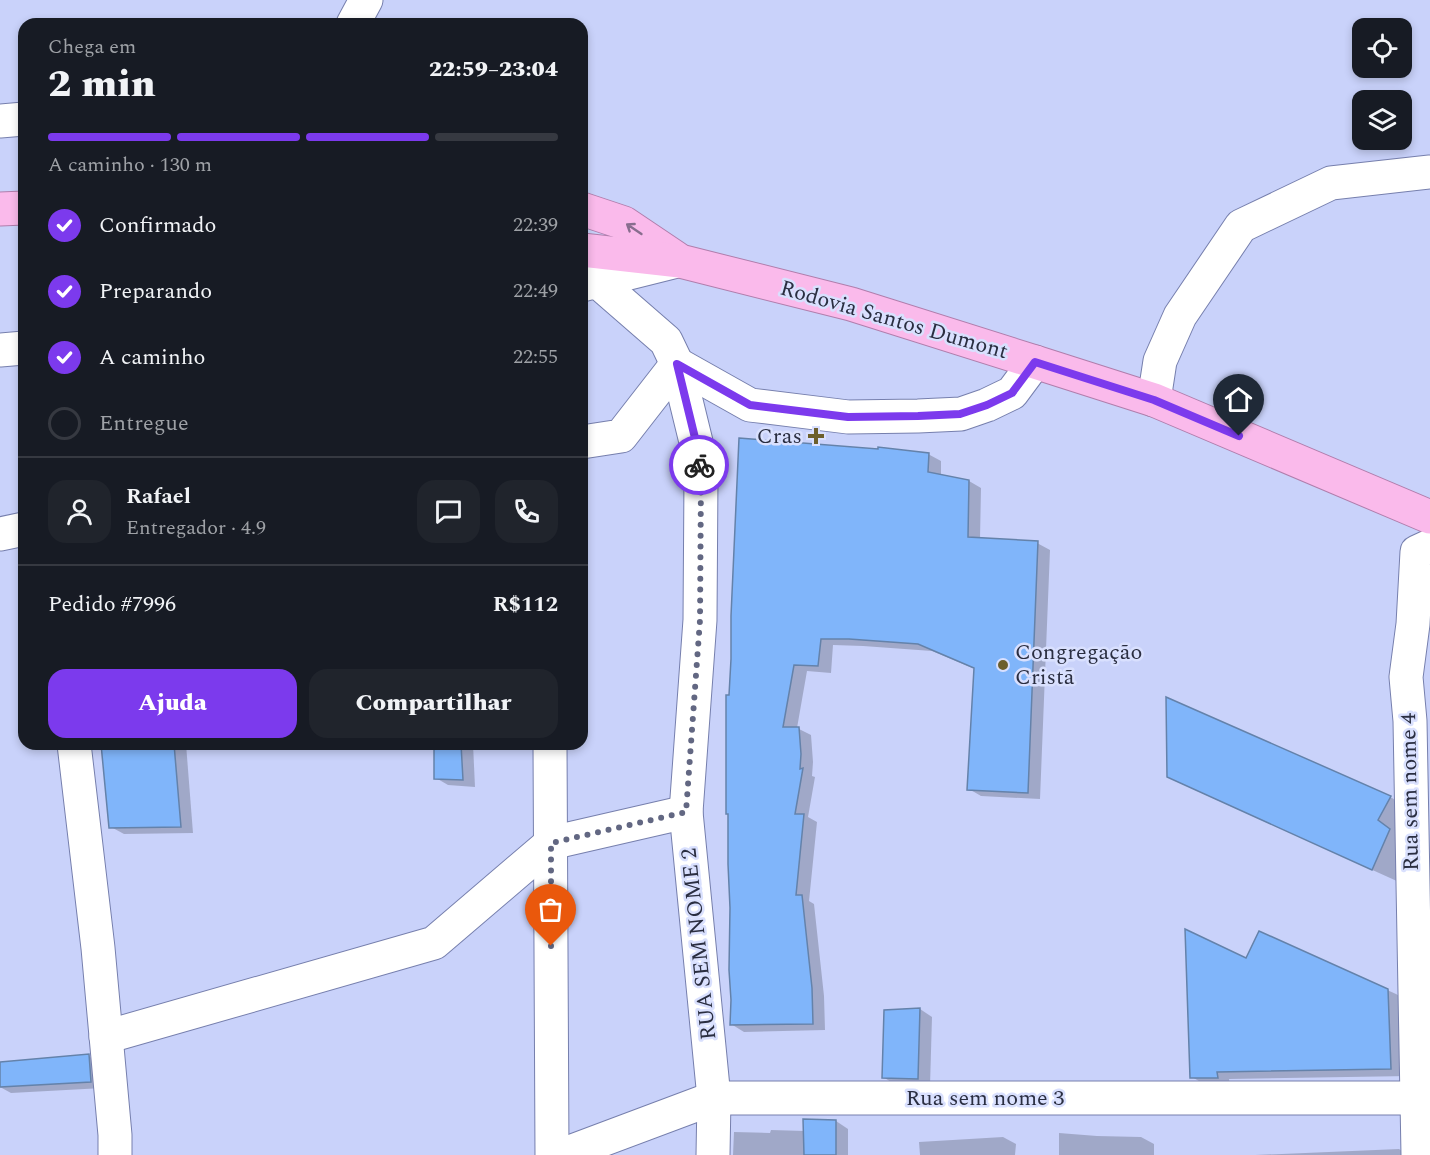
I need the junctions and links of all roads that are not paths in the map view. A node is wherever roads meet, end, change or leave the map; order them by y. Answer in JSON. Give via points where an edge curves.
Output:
{"nodes":[{"id":1,"x":366,"y":0,"type":"edge"},
{"id":2,"x":370,"y":0,"type":"edge"},
{"id":3,"x":356,"y":18,"type":"edge"},
{"id":4,"x":379,"y":18,"type":"edge"},
{"id":5,"x":18,"y":120,"type":"edge"},
{"id":6,"x":0,"y":121,"type":"edge"},
{"id":7,"x":1430,"y":172,"type":"edge"},
{"id":8,"x":18,"y":208,"type":"edge"},
{"id":9,"x":0,"y":209,"type":"edge"},
{"id":10,"x":588,"y":210,"type":"edge"},
{"id":11,"x":588,"y":251,"type":"edge"},
{"id":12,"x":680,"y":261,"type":"junction"},
{"id":13,"x":590,"y":283,"type":"edge"},
{"id":14,"x":18,"y":348,"type":"edge"},
{"id":15,"x":0,"y":350,"type":"edge"},
{"id":16,"x":1035,"y":362,"type":"junction"},
{"id":17,"x":677,"y":364,"type":"junction"},
{"id":18,"x":1154,"y":400,"type":"junction"},
{"id":19,"x":588,"y":441,"type":"edge"},
{"id":20,"x":1430,"y":518,"type":"edge"},
{"id":21,"x":18,"y":530,"type":"edge"},
{"id":22,"x":0,"y":534,"type":"edge"},
{"id":23,"x":1426,"y":554,"type":"edge"},
{"id":24,"x":75,"y":750,"type":"edge"},
{"id":25,"x":550,"y":750,"type":"edge"},
{"id":26,"x":686,"y":812,"type":"junction"},
{"id":27,"x":551,"y":843,"type":"junction"},
{"id":28,"x":106,"y":1037,"type":"junction"},
{"id":29,"x":714,"y":1098,"type":"junction"},
{"id":30,"x":1418,"y":1098,"type":"junction"},
{"id":31,"x":115,"y":1155,"type":"edge"},
{"id":32,"x":552,"y":1155,"type":"edge"},
{"id":33,"x":562,"y":1155,"type":"edge"},
{"id":34,"x":713,"y":1155,"type":"edge"},
{"id":35,"x":1418,"y":1155,"type":"edge"}],
"edges":[{"from":1,"to":3,"type":"street"},
{"from":2,"to":4,"type":"street"},
{"from":5,"to":6,"type":"street"},
{"from":7,"to":18,"type":"street","via":[[1331,183],[1240,226],[1180,316],[1160,361]]},
{"from":8,"to":9,"type":"highway"},
{"from":12,"to":10,"type":"highway","one_way":true,"via":[[624,223]]},
{"from":11,"to":12,"type":"highway","name":"Rodovia Santos Dumont"},
{"from":12,"to":13,"type":"street"},
{"from":12,"to":16,"type":"highway","name":"Rodovia Santos Dumont","via":[[851,304]]},
{"from":13,"to":17,"type":"street","name":"RUA SEM NOME 2","via":[[666,341]]},
{"from":14,"to":15,"type":"street"},
{"from":16,"to":17,"type":"street","via":[[1012,393],[960,414],[848,417],[750,405]]},
{"from":16,"to":18,"type":"highway","name":"Rodovia Santos Dumont"},
{"from":17,"to":19,"type":"street","via":[[621,436]]},
{"from":17,"to":26,"type":"street","name":"RUA SEM NOME 2","via":[[701,477],[700,620]]},
{"from":18,"to":20,"type":"highway","name":"Rodovia Santos Dumont"},
{"from":21,"to":22,"type":"street"},
{"from":23,"to":30,"type":"street","name":"Rua sem nome 4","via":[[1406,677]]},
{"from":24,"to":28,"type":"street"},
{"from":25,"to":27,"type":"street"},
{"from":26,"to":27,"type":"street"},
{"from":26,"to":29,"type":"street","name":"RUA SEM NOME 2"},
{"from":27,"to":28,"type":"street","via":[[434,943]]},
{"from":27,"to":32,"type":"street"},
{"from":28,"to":31,"type":"street"},
{"from":29,"to":30,"type":"street","name":"Rua sem nome 3"},
{"from":29,"to":33,"type":"street","name":"Rua sem nome 3"},
{"from":29,"to":34,"type":"street","name":"RUA SEM NOME 2"},
{"from":30,"to":35,"type":"street","name":"Rua sem nome 4"}]}
